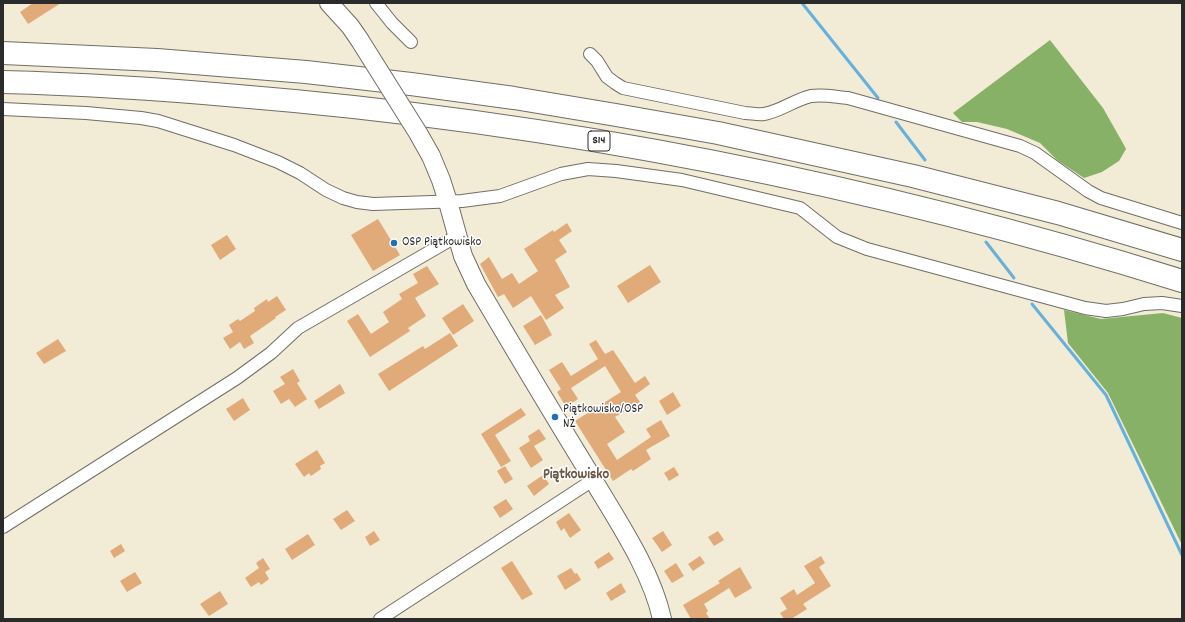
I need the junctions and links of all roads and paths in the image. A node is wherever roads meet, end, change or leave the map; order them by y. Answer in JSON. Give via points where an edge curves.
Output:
{"nodes":[{"id":1,"x":329,"y":3,"type":"edge"},
{"id":2,"x":376,"y":3,"type":"edge"},
{"id":3,"x":411,"y":42,"type":"dead end"},
{"id":4,"x":3,"y":53,"type":"edge"},
{"id":5,"x":590,"y":54,"type":"dead end"},
{"id":6,"x":3,"y":82,"type":"edge"},
{"id":7,"x":3,"y":110,"type":"edge"},
{"id":8,"x":448,"y":202,"type":"junction"},
{"id":9,"x":1182,"y":224,"type":"edge"},
{"id":10,"x":450,"y":240,"type":"dead end"},
{"id":11,"x":1182,"y":250,"type":"edge"},
{"id":12,"x":1182,"y":281,"type":"edge"},
{"id":13,"x":1182,"y":306,"type":"edge"},
{"id":14,"x":593,"y":480,"type":"junction"},
{"id":15,"x":3,"y":527,"type":"edge"},
{"id":16,"x":380,"y":619,"type":"edge"},
{"id":17,"x":662,"y":619,"type":"edge"}],
"edges":[{"from":1,"to":8,"type":"street","bridge":true,"via":[[359,39],[418,132],[431,156]]},
{"from":2,"to":3,"type":"street"},
{"from":4,"to":11,"type":"highway","number":"S14","via":[[157,60],[306,72],[411,84],[616,114],[718,133],[914,176],[1058,213]]},
{"from":5,"to":9,"type":"street","via":[[607,77],[623,88],[745,113],[763,114],[811,96],[848,98],[1020,146],[1035,153],[1101,198]]},
{"from":6,"to":12,"type":"highway","number":"S14","via":[[158,89],[305,101],[405,112],[618,144],[806,181],[919,208],[1054,243]]},
{"from":7,"to":8,"type":"street","via":[[86,113],[158,121],[278,162],[326,190],[357,202]]},
{"from":8,"to":13,"type":"street","via":[[500,196],[561,174],[588,169],[616,170],[682,180],[800,208],[837,237],[867,249],[1085,308],[1106,311],[1144,304]]},
{"from":8,"to":14,"type":"street","via":[[461,250],[476,284]]},
{"from":10,"to":15,"type":"street","via":[[298,328],[271,353],[237,378]]},
{"from":14,"to":16,"type":"street"},
{"from":14,"to":17,"type":"street","via":[[643,567]]}]}
